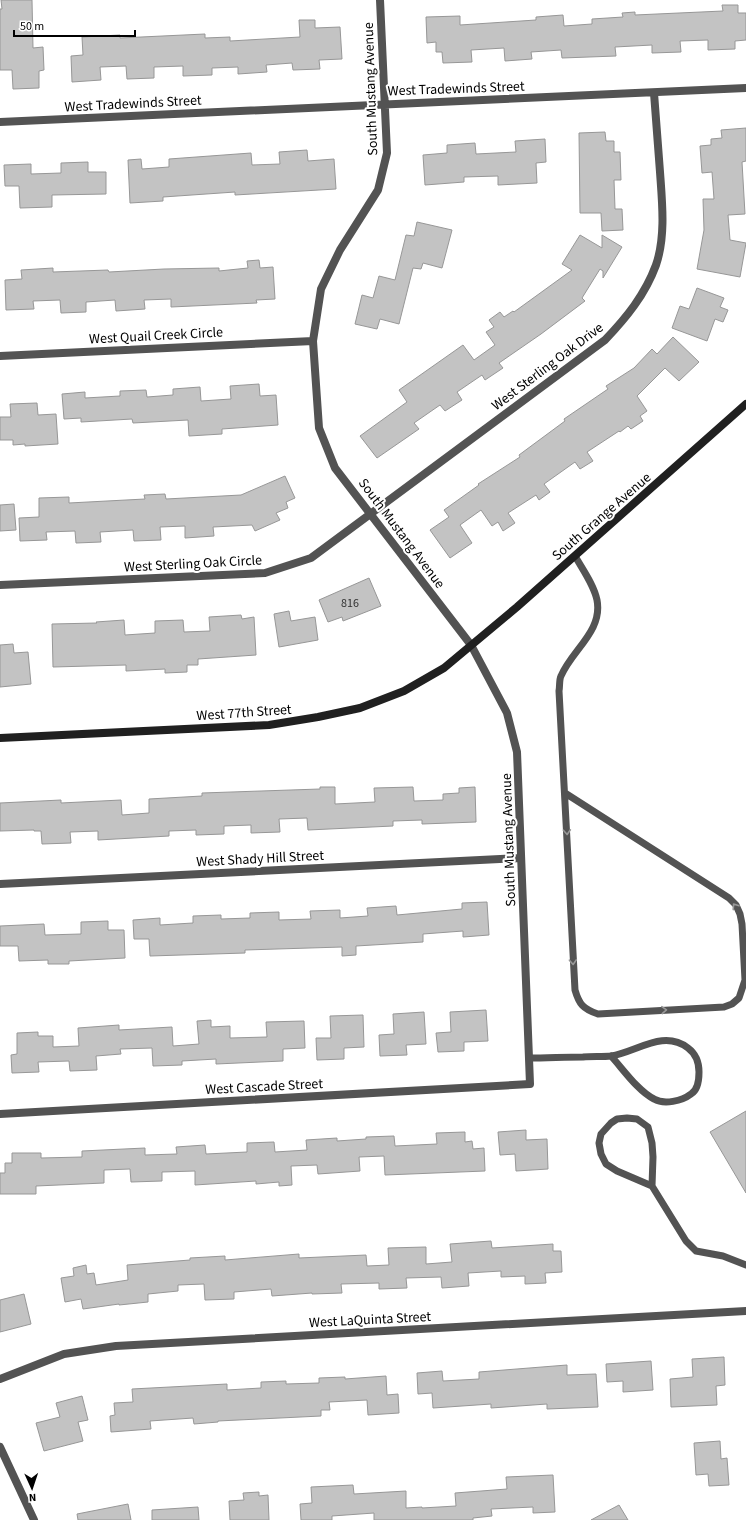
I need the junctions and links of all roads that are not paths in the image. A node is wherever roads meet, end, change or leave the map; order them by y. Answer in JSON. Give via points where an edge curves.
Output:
{"nodes":[{"id":1,"x":380,"y":0,"type":"edge"},
{"id":2,"x":746,"y":88,"type":"edge"},
{"id":3,"x":654,"y":93,"type":"junction"},
{"id":4,"x":385,"y":104,"type":"junction"},
{"id":5,"x":0,"y":122,"type":"edge"},
{"id":6,"x":312,"y":341,"type":"junction"},
{"id":7,"x":0,"y":356,"type":"edge"},
{"id":8,"x":746,"y":404,"type":"edge"},
{"id":9,"x":370,"y":514,"type":"junction"},
{"id":10,"x":575,"y":556,"type":"junction"},
{"id":11,"x":0,"y":585,"type":"edge"},
{"id":12,"x":471,"y":645,"type":"junction"},
{"id":13,"x":0,"y":738,"type":"edge"},
{"id":14,"x":565,"y":793,"type":"junction"},
{"id":15,"x":521,"y":858,"type":"junction"},
{"id":16,"x":0,"y":884,"type":"edge"},
{"id":17,"x":611,"y":1056,"type":"junction"},
{"id":18,"x":529,"y":1058,"type":"junction"},
{"id":19,"x":530,"y":1084,"type":"joint"},
{"id":20,"x":0,"y":1114,"type":"edge"},
{"id":21,"x":652,"y":1186,"type":"junction"},
{"id":22,"x":746,"y":1265,"type":"edge"},
{"id":23,"x":746,"y":1311,"type":"edge"},
{"id":24,"x":0,"y":1380,"type":"edge"},
{"id":25,"x":0,"y":1447,"type":"edge"},
{"id":26,"x":34,"y":1520,"type":"edge"}],
"edges":[{"from":1,"to":4,"type":"street","name":"South Mustang Avenue"},
{"from":2,"to":3,"type":"street","name":"West Tradewinds Street"},
{"from":3,"to":4,"type":"street","name":"West Tradewinds Street"},
{"from":3,"to":9,"type":"street","name":"West Sterling Oak Drive","via":[[662,197],[662,236],[656,264],[645,289],[626,318],[605,340]]},
{"from":4,"to":5,"type":"street","name":"West Tradewinds Street"},
{"from":4,"to":6,"type":"street","name":"South Mustang Avenue","via":[[387,153],[378,190],[340,250],[321,289]]},
{"from":6,"to":7,"type":"street","name":"West Quail Creek Circle"},
{"from":6,"to":9,"type":"street","name":"South Mustang Avenue","via":[[319,428],[335,468]]},
{"from":8,"to":10,"type":"street","name":"South Grange Avenue"},
{"from":9,"to":11,"type":"street","name":"West Sterling Oak Circle","via":[[311,558],[265,573]]},
{"from":9,"to":12,"type":"street","name":"South Mustang Avenue"},
{"from":10,"to":12,"type":"street","name":"South Grange Avenue"},
{"from":10,"to":14,"type":"lane","via":[[592,586],[597,600],[597,616],[591,632],[560,678]]},
{"from":12,"to":13,"type":"street","name":"West 77th Street","via":[[444,668],[404,691],[360,708],[318,717],[269,725]]},
{"from":12,"to":15,"type":"street","name":"South Mustang Avenue","via":[[507,713],[517,752]]},
{"from":14,"to":14,"type":"lane","one_way":true,"via":[[575,990],[578,1000],[589,1011],[598,1014],[724,1007],[732,1004],[739,998],[745,980],[742,924],[736,905],[729,898]]},
{"from":15,"to":16,"type":"street","name":"West Shady Hill Street"},
{"from":15,"to":18,"type":"street","name":"South Mustang Avenue"},
{"from":17,"to":17,"type":"lane","via":[[663,1041],[679,1042],[696,1058],[698,1084],[693,1093],[683,1099],[670,1102],[654,1100],[640,1089]]},
{"from":17,"to":18,"type":"lane"},
{"from":18,"to":19,"type":"street","name":"South Mustang Avenue"},
{"from":19,"to":20,"type":"street","name":"West Cascade Street"},
{"from":21,"to":21,"type":"lane","via":[[652,1142],[648,1127],[637,1119],[617,1119],[601,1134],[599,1143],[606,1164]]},
{"from":21,"to":22,"type":"lane","via":[[686,1241],[696,1251],[723,1256]]},
{"from":23,"to":24,"type":"street","name":"West LaQuinta Street","via":[[116,1346],[64,1354]]},
{"from":25,"to":26,"type":"street"}]}
